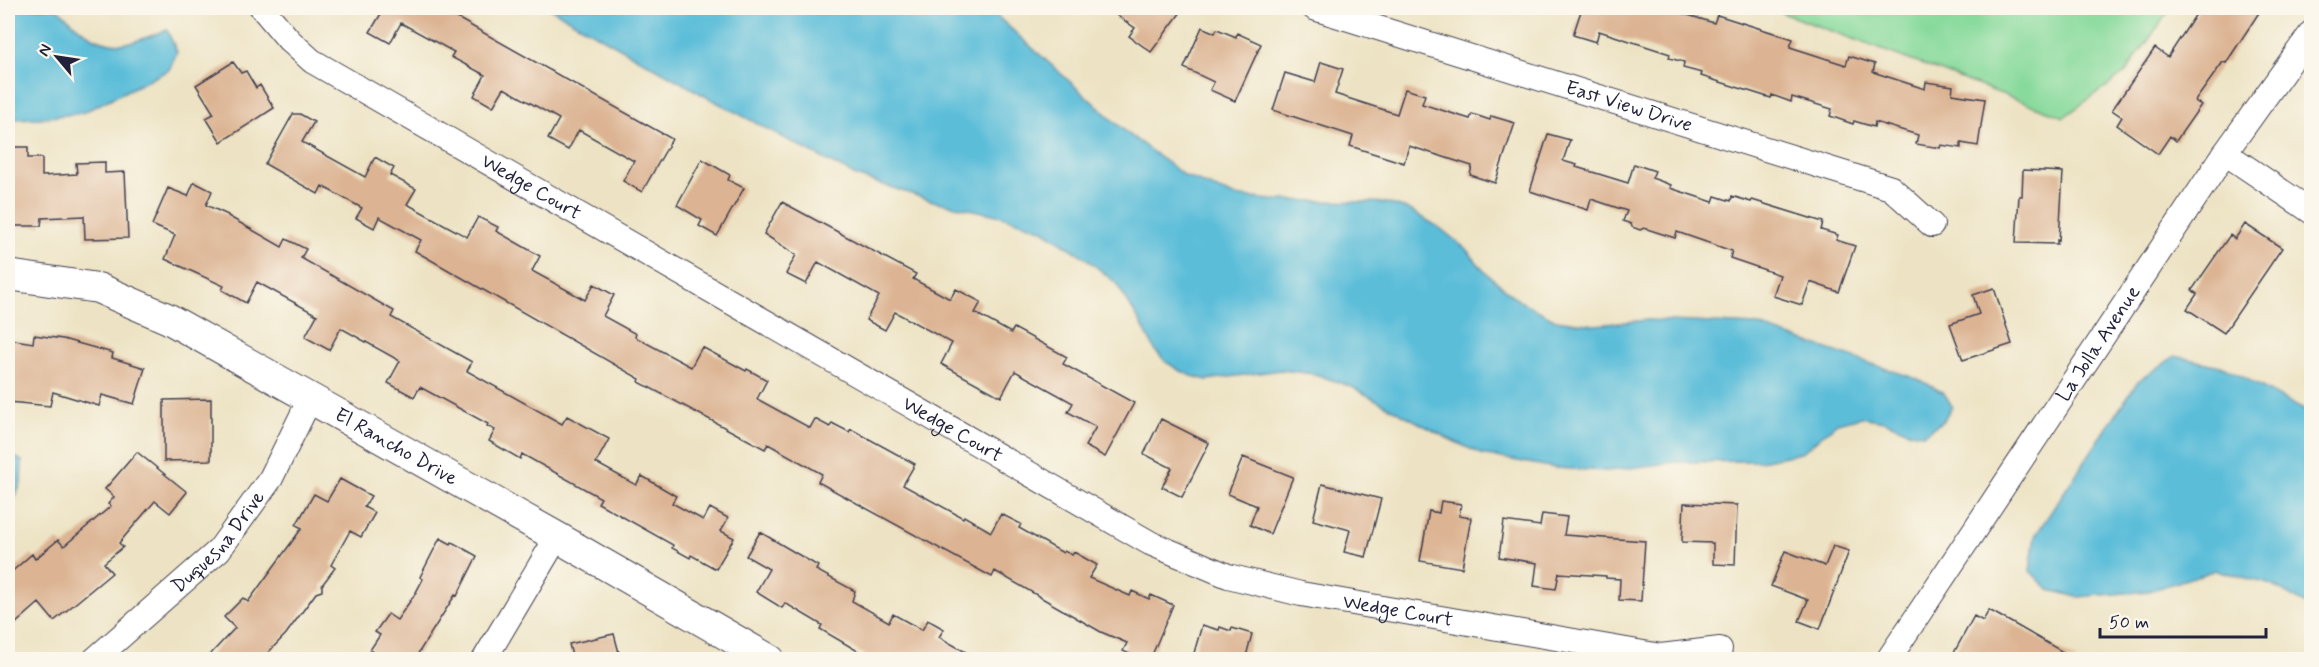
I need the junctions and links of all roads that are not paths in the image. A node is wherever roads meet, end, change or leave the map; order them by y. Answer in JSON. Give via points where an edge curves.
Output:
{"nodes":[{"id":1,"x":262,"y":8,"type":"edge"},
{"id":2,"x":1314,"y":8,"type":"edge"},
{"id":3,"x":2312,"y":32,"type":"edge"},
{"id":4,"x":2225,"y":153,"type":"junction"},
{"id":5,"x":2312,"y":212,"type":"edge"},
{"id":6,"x":1932,"y":225,"type":"dead end"},
{"id":7,"x":8,"y":275,"type":"edge"},
{"id":8,"x":310,"y":399,"type":"junction"},
{"id":9,"x":557,"y":537,"type":"junction"},
{"id":10,"x":1720,"y":649,"type":"dead end"},
{"id":11,"x":94,"y":660,"type":"edge"},
{"id":12,"x":484,"y":660,"type":"edge"},
{"id":13,"x":770,"y":660,"type":"edge"},
{"id":14,"x":1888,"y":660,"type":"edge"}],
"edges":[{"from":1,"to":10,"type":"street","name":"Wedge Court","via":[[312,61],[1150,543],[1228,576],[1301,594],[1661,656]]},
{"from":2,"to":6,"type":"street","name":"East View Drive","via":[[1891,188]]},
{"from":3,"to":4,"type":"street","name":"La Jolla Avenue"},
{"from":4,"to":5,"type":"street"},
{"from":4,"to":14,"type":"street","name":"La Jolla Avenue"},
{"from":7,"to":8,"type":"street","name":"El Rancho Drive","via":[[98,288],[169,319]]},
{"from":8,"to":9,"type":"street","name":"El Rancho Drive"},
{"from":8,"to":11,"type":"street","name":"Duquesna Drive","via":[[270,478],[219,550]]},
{"from":9,"to":12,"type":"street"},
{"from":9,"to":13,"type":"street","name":"El Rancho Drive"}]}
